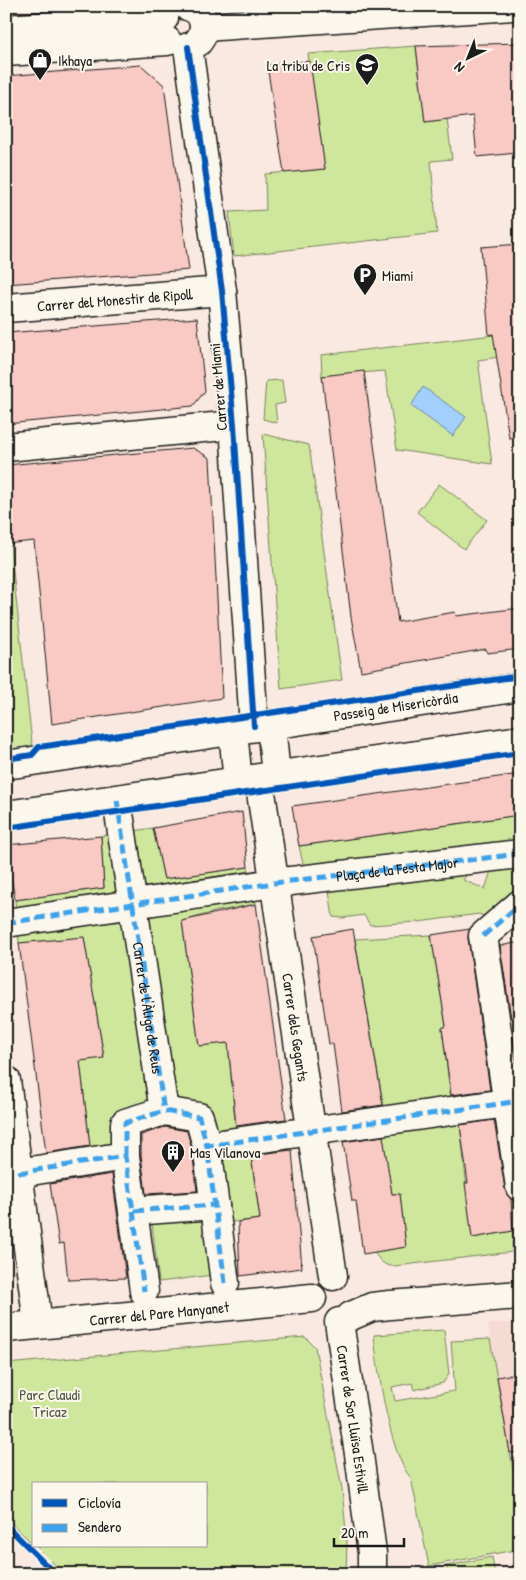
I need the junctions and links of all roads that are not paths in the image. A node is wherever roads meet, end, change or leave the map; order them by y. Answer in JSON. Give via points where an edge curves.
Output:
{"nodes":[{"id":1,"x":513,"y":6,"type":"edge"},
{"id":2,"x":438,"y":8,"type":"edge"},
{"id":3,"x":404,"y":9,"type":"edge"},
{"id":4,"x":181,"y":20,"type":"edge"},
{"id":5,"x":6,"y":30,"type":"edge"},
{"id":6,"x":6,"y":52,"type":"edge"},
{"id":7,"x":222,"y":291,"type":"junction"},
{"id":8,"x":6,"y":308,"type":"edge"},
{"id":9,"x":234,"y":425,"type":"junction"},
{"id":10,"x":6,"y":447,"type":"edge"},
{"id":11,"x":520,"y":687,"type":"edge"},
{"id":12,"x":252,"y":727,"type":"junction"},
{"id":13,"x":520,"y":740,"type":"edge"},
{"id":14,"x":6,"y":766,"type":"edge"},
{"id":15,"x":258,"y":779,"type":"junction"},
{"id":16,"x":117,"y":800,"type":"junction"},
{"id":17,"x":6,"y":815,"type":"edge"},
{"id":18,"x":520,"y":854,"type":"edge"},
{"id":19,"x":274,"y":884,"type":"junction"},
{"id":20,"x":520,"y":904,"type":"edge"},
{"id":21,"x":133,"y":906,"type":"junction"},
{"id":22,"x":6,"y":923,"type":"edge"},
{"id":23,"x":6,"y":1080,"type":"edge"},
{"id":24,"x":514,"y":1102,"type":"edge"},
{"id":25,"x":164,"y":1111,"type":"junction"},
{"id":26,"x":311,"y":1132,"type":"junction"},
{"id":27,"x":206,"y":1146,"type":"junction"},
{"id":28,"x":125,"y":1156,"type":"junction"},
{"id":29,"x":18,"y":1173,"type":"junction"},
{"id":30,"x":520,"y":1186,"type":"edge"},
{"id":31,"x":215,"y":1204,"type":"junction"},
{"id":32,"x":132,"y":1211,"type":"junction"},
{"id":33,"x":333,"y":1276,"type":"junction"},
{"id":34,"x":520,"y":1277,"type":"edge"},
{"id":35,"x":225,"y":1283,"type":"dead end"},
{"id":36,"x":144,"y":1291,"type":"dead end"},
{"id":37,"x":520,"y":1295,"type":"edge"},
{"id":38,"x":312,"y":1298,"type":"junction"},
{"id":39,"x":350,"y":1312,"type":"junction"},
{"id":40,"x":38,"y":1324,"type":"junction"},
{"id":41,"x":6,"y":1328,"type":"edge"},
{"id":42,"x":372,"y":1574,"type":"edge"}],
"edges":[{"from":1,"to":2,"type":"street"},
{"from":2,"to":3,"type":"street"},
{"from":3,"to":4,"type":"street"},
{"from":4,"to":5,"type":"street"},
{"from":4,"to":6,"type":"street"},
{"from":4,"to":7,"type":"street","name":"Carrer de Miami"},
{"from":7,"to":8,"type":"street","name":"Carrer del Monestir de Ripoll"},
{"from":7,"to":9,"type":"street","name":"Carrer de Miami"},
{"from":9,"to":10,"type":"street"},
{"from":9,"to":12,"type":"street","name":"Carrer de Miami"},
{"from":11,"to":12,"type":"street","name":"Passeig de Misericòrdia"},
{"from":12,"to":14,"type":"street","name":"Passeig de Misericòrdia"},
{"from":12,"to":15,"type":"street"},
{"from":12,"to":15,"type":"street"},
{"from":13,"to":15,"type":"street"},
{"from":15,"to":16,"type":"street"},
{"from":15,"to":19,"type":"street","name":"Carrer dels Gegants"},
{"from":16,"to":17,"type":"street"},
{"from":16,"to":21,"type":"street","name":"Carrer de l'Àliga de Reus"},
{"from":18,"to":19,"type":"street","name":"Plaça de la Festa Major"},
{"from":19,"to":21,"type":"street"},
{"from":19,"to":26,"type":"street","name":"Carrer dels Gegants"},
{"from":20,"to":24,"type":"street","via":[[483,936]]},
{"from":21,"to":22,"type":"street"},
{"from":21,"to":25,"type":"street","name":"Carrer de l'Àliga de Reus"},
{"from":23,"to":29,"type":"street"},
{"from":24,"to":26,"type":"street"},
{"from":24,"to":30,"type":"street"},
{"from":25,"to":27,"type":"street","via":[[199,1117]]},
{"from":25,"to":28,"type":"street","via":[[125,1123]]},
{"from":26,"to":27,"type":"street"},
{"from":26,"to":33,"type":"street","name":"Carrer dels Gegants"},
{"from":27,"to":31,"type":"street"},
{"from":28,"to":29,"type":"street"},
{"from":28,"to":32,"type":"street"},
{"from":29,"to":40,"type":"street"},
{"from":31,"to":32,"type":"street"},
{"from":31,"to":35,"type":"street"},
{"from":32,"to":36,"type":"street"},
{"from":33,"to":38,"type":"street","via":[[316,1286]]},
{"from":33,"to":39,"type":"street","via":[[352,1284]]},
{"from":34,"to":39,"type":"street","via":[[388,1291]]},
{"from":37,"to":39,"type":"street","via":[[390,1305]]},
{"from":38,"to":39,"type":"street","via":[[320,1317],[332,1322]]},
{"from":38,"to":40,"type":"street","name":"Carrer del Pare Manyanet"},
{"from":39,"to":42,"type":"street","name":"Carrer de Sor Lluïsa Estivill","via":[[359,1454]]},
{"from":40,"to":41,"type":"street","name":"Carrer del Pare Manyanet"}]}
